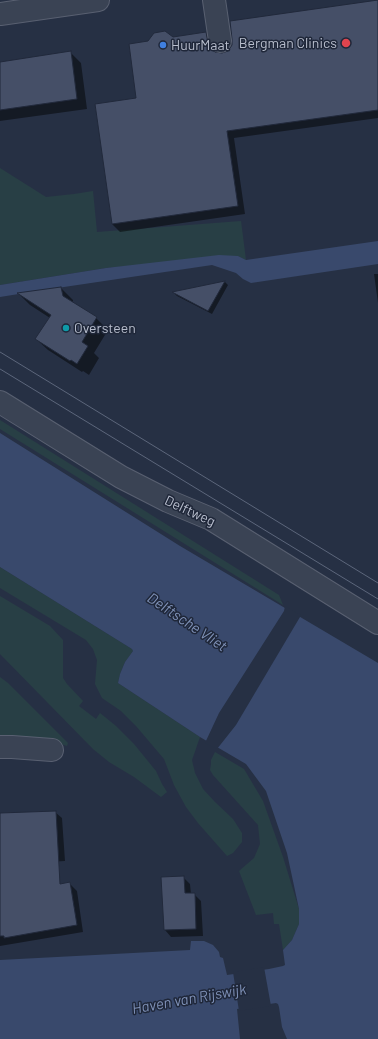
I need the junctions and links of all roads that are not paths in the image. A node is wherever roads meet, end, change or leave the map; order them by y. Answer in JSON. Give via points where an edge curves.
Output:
{"nodes":[{"id":1,"x":98,"y":0,"type":"edge"},
{"id":2,"x":214,"y":0,"type":"edge"},
{"id":3,"x":0,"y":14,"type":"edge"},
{"id":4,"x":220,"y":41,"type":"dead end"},
{"id":5,"x":0,"y":402,"type":"edge"},
{"id":6,"x":378,"y":623,"type":"edge"},
{"id":7,"x":0,"y":747,"type":"edge"},
{"id":8,"x":52,"y":750,"type":"dead end"}],
"edges":[{"from":1,"to":3,"type":"street"},
{"from":2,"to":4,"type":"street"},
{"from":5,"to":6,"type":"street","name":"Delftweg","via":[[121,477],[211,519]]},
{"from":7,"to":8,"type":"street"}]}
